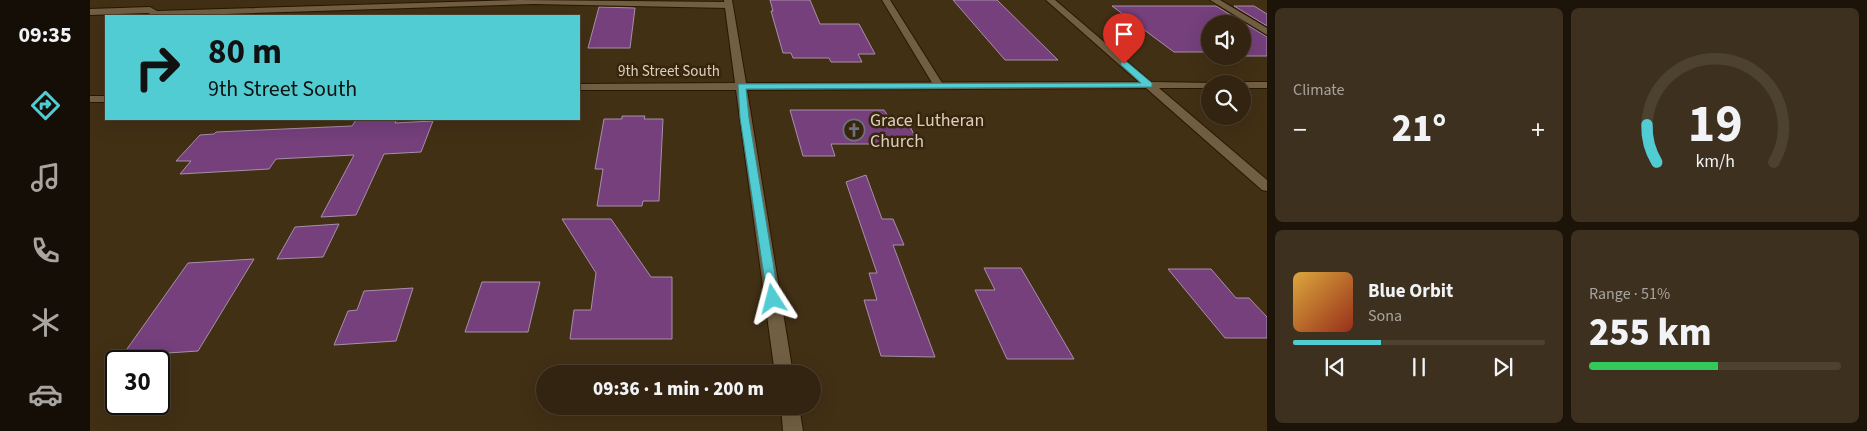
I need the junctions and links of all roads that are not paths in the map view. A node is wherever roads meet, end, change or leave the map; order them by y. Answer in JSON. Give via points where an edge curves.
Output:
{"nodes":[{"id":1,"x":886,"y":0,"type":"edge"},
{"id":2,"x":1050,"y":0,"type":"edge"},
{"id":3,"x":1214,"y":0,"type":"edge"},
{"id":4,"x":728,"y":2,"type":"edge"},
{"id":5,"x":90,"y":12,"type":"edge"},
{"id":6,"x":1267,"y":32,"type":"edge"},
{"id":7,"x":1149,"y":85,"type":"junction"},
{"id":8,"x":1201,"y":85,"type":"edge"},
{"id":9,"x":1251,"y":85,"type":"edge"},
{"id":10,"x":1267,"y":85,"type":"edge"},
{"id":11,"x":741,"y":86,"type":"junction"},
{"id":12,"x":938,"y":86,"type":"junction"},
{"id":13,"x":580,"y":87,"type":"edge"},
{"id":14,"x":105,"y":98,"type":"edge"},
{"id":15,"x":90,"y":99,"type":"edge"},
{"id":16,"x":1267,"y":186,"type":"edge"},
{"id":17,"x":783,"y":365,"type":"edge"},
{"id":18,"x":791,"y":415,"type":"edge"},
{"id":19,"x":793,"y":431,"type":"edge"}],
"edges":[{"from":1,"to":12,"type":"street"},
{"from":2,"to":7,"type":"street"},
{"from":3,"to":6,"type":"street"},
{"from":4,"to":5,"type":"street","via":[[534,2],[155,14],[150,10]]},
{"from":4,"to":11,"type":"street"},
{"from":7,"to":8,"type":"street","name":"9th Street South"},
{"from":7,"to":12,"type":"street","name":"9th Street South"},
{"from":7,"to":16,"type":"street"},
{"from":9,"to":10,"type":"street"},
{"from":11,"to":12,"type":"street","name":"9th Street South"},
{"from":11,"to":13,"type":"street","name":"9th Street South"},
{"from":11,"to":17,"type":"street"},
{"from":14,"to":15,"type":"street"},
{"from":18,"to":19,"type":"street"}]}
